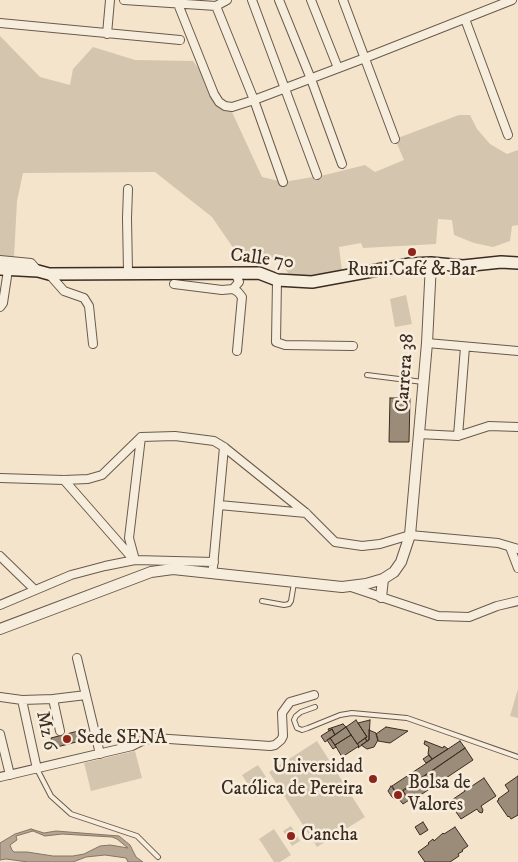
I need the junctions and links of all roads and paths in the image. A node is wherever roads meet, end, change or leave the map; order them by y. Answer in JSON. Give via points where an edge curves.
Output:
{"nodes":[{"id":1,"x":110,"y":0,"type":"edge"},
{"id":2,"x":124,"y":0,"type":"edge"},
{"id":3,"x":227,"y":0,"type":"edge"},
{"id":4,"x":252,"y":0,"type":"edge"},
{"id":5,"x":279,"y":0,"type":"edge"},
{"id":6,"x":311,"y":0,"type":"edge"},
{"id":7,"x":343,"y":0,"type":"edge"},
{"id":8,"x":512,"y":0,"type":"edge"},
{"id":9,"x":178,"y":4,"type":"junction"},
{"id":10,"x":216,"y":6,"type":"junction"},
{"id":11,"x":465,"y":19,"type":"junction"},
{"id":12,"x":0,"y":23,"type":"edge"},
{"id":13,"x":107,"y":34,"type":"junction"},
{"id":14,"x":180,"y":40,"type":"dead end"},
{"id":15,"x":365,"y":58,"type":"junction"},
{"id":16,"x":338,"y":68,"type":"junction"},
{"id":17,"x":311,"y":79,"type":"junction"},
{"id":18,"x":285,"y":89,"type":"junction"},
{"id":19,"x":254,"y":100,"type":"junction"},
{"id":20,"x":508,"y":135,"type":"dead end"},
{"id":21,"x":395,"y":139,"type":"dead end"},
{"id":22,"x":342,"y":164,"type":"dead end"},
{"id":23,"x":317,"y":175,"type":"dead end"},
{"id":24,"x":283,"y":182,"type":"dead end"},
{"id":25,"x":128,"y":189,"type":"dead end"},
{"id":26,"x":0,"y":260,"type":"edge"},
{"id":27,"x":431,"y":263,"type":"junction"},
{"id":28,"x":518,"y":263,"type":"edge"},
{"id":29,"x":4,"y":270,"type":"edge"},
{"id":30,"x":44,"y":272,"type":"junction"},
{"id":31,"x":128,"y":272,"type":"junction"},
{"id":32,"x":235,"y":272,"type":"junction"},
{"id":33,"x":277,"y":280,"type":"junction"},
{"id":34,"x":174,"y":284,"type":"dead end"},
{"id":35,"x":233,"y":289,"type":"junction"},
{"id":36,"x":0,"y":306,"type":"edge"},
{"id":37,"x":426,"y":343,"type":"junction"},
{"id":38,"x":93,"y":344,"type":"dead end"},
{"id":39,"x":353,"y":346,"type":"dead end"},
{"id":40,"x":465,"y":347,"type":"junction"},
{"id":41,"x":518,"y":351,"type":"edge"},
{"id":42,"x":237,"y":352,"type":"dead end"},
{"id":43,"x":367,"y":375,"type":"dead end"},
{"id":44,"x":423,"y":382,"type":"junction"},
{"id":45,"x":518,"y":427,"type":"edge"},
{"id":46,"x":419,"y":434,"type":"junction"},
{"id":47,"x":458,"y":436,"type":"junction"},
{"id":48,"x":142,"y":437,"type":"junction"},
{"id":49,"x":224,"y":447,"type":"junction"},
{"id":50,"x":0,"y":478,"type":"edge"},
{"id":51,"x":64,"y":480,"type":"junction"},
{"id":52,"x":219,"y":505,"type":"junction"},
{"id":53,"x":306,"y":513,"type":"junction"},
{"id":54,"x":410,"y":535,"type":"junction"},
{"id":55,"x":514,"y":548,"type":"edge"},
{"id":56,"x":0,"y":556,"type":"edge"},
{"id":57,"x":135,"y":560,"type":"junction"},
{"id":58,"x":213,"y":567,"type":"junction"},
{"id":59,"x":518,"y":568,"type":"edge"},
{"id":60,"x":383,"y":580,"type":"junction"},
{"id":61,"x":294,"y":583,"type":"junction"},
{"id":62,"x":351,"y":587,"type":"junction"},
{"id":63,"x":34,"y":590,"type":"junction"},
{"id":64,"x":381,"y":597,"type":"junction"},
{"id":65,"x":262,"y":601,"type":"dead end"},
{"id":66,"x":518,"y":601,"type":"edge"},
{"id":67,"x":0,"y":606,"type":"edge"},
{"id":68,"x":0,"y":629,"type":"edge"},
{"id":69,"x":77,"y":658,"type":"dead end"},
{"id":70,"x":86,"y":695,"type":"junction"},
{"id":71,"x":314,"y":695,"type":"dead end"},
{"id":72,"x":0,"y":697,"type":"edge"},
{"id":73,"x":22,"y":700,"type":"junction"},
{"id":74,"x":53,"y":700,"type":"junction"},
{"id":75,"x":315,"y":707,"type":"dead end"},
{"id":76,"x":60,"y":731,"type":"dead end"},
{"id":77,"x":0,"y":734,"type":"edge"},
{"id":78,"x":100,"y":754,"type":"junction"},
{"id":79,"x":518,"y":757,"type":"edge"},
{"id":80,"x":37,"y":769,"type":"junction"},
{"id":81,"x":10,"y":775,"type":"junction"},
{"id":82,"x":0,"y":777,"type":"edge"},
{"id":83,"x":158,"y":857,"type":"dead end"}],
"edges":[{"from":1,"to":13,"type":"street"},
{"from":2,"to":9,"type":"street"},
{"from":3,"to":10,"type":"street"},
{"from":4,"to":18,"type":"street"},
{"from":5,"to":17,"type":"street"},
{"from":6,"to":16,"type":"street"},
{"from":7,"to":15,"type":"street"},
{"from":8,"to":11,"type":"street"},
{"from":9,"to":10,"type":"street"},
{"from":9,"to":19,"type":"street","via":[[219,102],[232,107]]},
{"from":10,"to":19,"type":"street"},
{"from":11,"to":15,"type":"street"},
{"from":11,"to":20,"type":"street"},
{"from":12,"to":13,"type":"street"},
{"from":13,"to":14,"type":"street"},
{"from":15,"to":16,"type":"street"},
{"from":15,"to":21,"type":"street"},
{"from":16,"to":17,"type":"street"},
{"from":17,"to":18,"type":"street"},
{"from":17,"to":22,"type":"street"},
{"from":18,"to":19,"type":"street"},
{"from":18,"to":23,"type":"street"},
{"from":19,"to":24,"type":"street"},
{"from":25,"to":31,"type":"street"},
{"from":26,"to":30,"type":"street","via":[[31,263]]},
{"from":27,"to":28,"type":"main road","name":"Calle 70","via":[[464,266]]},
{"from":27,"to":33,"type":"main road","name":"Calle 70","via":[[312,282]]},
{"from":27,"to":37,"type":"street","name":"Carrera 38"},
{"from":29,"to":30,"type":"main road","name":"Calle 70"},
{"from":29,"to":36,"type":"street","via":[[3,303]]},
{"from":30,"to":31,"type":"main road","name":"Calle 70"},
{"from":30,"to":38,"type":"street","via":[[64,291],[84,298],[89,306]]},
{"from":31,"to":32,"type":"main road","name":"Calle 70"},
{"from":32,"to":33,"type":"main road","name":"Calle 70","via":[[259,273]]},
{"from":32,"to":35,"type":"street","via":[[240,282]]},
{"from":33,"to":39,"type":"street","via":[[276,342],[285,345]]},
{"from":34,"to":35,"type":"street"},
{"from":35,"to":42,"type":"street","via":[[242,298]]},
{"from":37,"to":40,"type":"street"},
{"from":37,"to":44,"type":"street","name":"Carrera 38"},
{"from":40,"to":41,"type":"street"},
{"from":40,"to":47,"type":"street"},
{"from":43,"to":44,"type":"lane"},
{"from":44,"to":46,"type":"street","name":"Carrera 38"},
{"from":45,"to":47,"type":"street","via":[[489,426]]},
{"from":46,"to":47,"type":"street"},
{"from":46,"to":54,"type":"street","name":"Carrera 38"},
{"from":48,"to":49,"type":"street","via":[[175,436],[214,441]]},
{"from":48,"to":51,"type":"street","via":[[102,475]]},
{"from":48,"to":57,"type":"street","via":[[129,538]]},
{"from":49,"to":52,"type":"street"},
{"from":49,"to":53,"type":"street"},
{"from":50,"to":51,"type":"street"},
{"from":51,"to":57,"type":"street"},
{"from":52,"to":53,"type":"street"},
{"from":52,"to":58,"type":"street"},
{"from":53,"to":54,"type":"street","via":[[335,542],[362,546]]},
{"from":54,"to":55,"type":"street","via":[[498,543]]},
{"from":54,"to":60,"type":"street","name":"Carrera 38","via":[[401,562]]},
{"from":55,"to":59,"type":"street"},
{"from":56,"to":63,"type":"street"},
{"from":57,"to":58,"type":"street"},
{"from":57,"to":63,"type":"street","via":[[71,575]]},
{"from":58,"to":61,"type":"street"},
{"from":58,"to":68,"type":"street","via":[[151,572]]},
{"from":60,"to":62,"type":"street"},
{"from":60,"to":64,"type":"street"},
{"from":61,"to":62,"type":"street"},
{"from":61,"to":65,"type":"lane","via":[[289,604]]},
{"from":62,"to":64,"type":"street"},
{"from":63,"to":67,"type":"street"},
{"from":64,"to":66,"type":"street","via":[[438,616],[468,617]]},
{"from":69,"to":70,"type":"street"},
{"from":70,"to":74,"type":"street"},
{"from":70,"to":78,"type":"street"},
{"from":71,"to":78,"type":"street","via":[[290,702],[282,713],[283,736],[275,745],[155,738]]},
{"from":72,"to":73,"type":"street"},
{"from":73,"to":74,"type":"street"},
{"from":73,"to":80,"type":"street","name":"Mz 6"},
{"from":74,"to":76,"type":"street"},
{"from":75,"to":79,"type":"lane","via":[[296,716],[297,728],[302,730],[352,713],[407,718]]},
{"from":77,"to":81,"type":"street"},
{"from":78,"to":80,"type":"street"},
{"from":80,"to":81,"type":"street"},
{"from":80,"to":83,"type":"lane","via":[[51,796],[71,814],[137,836]]},
{"from":81,"to":82,"type":"street"}]}
